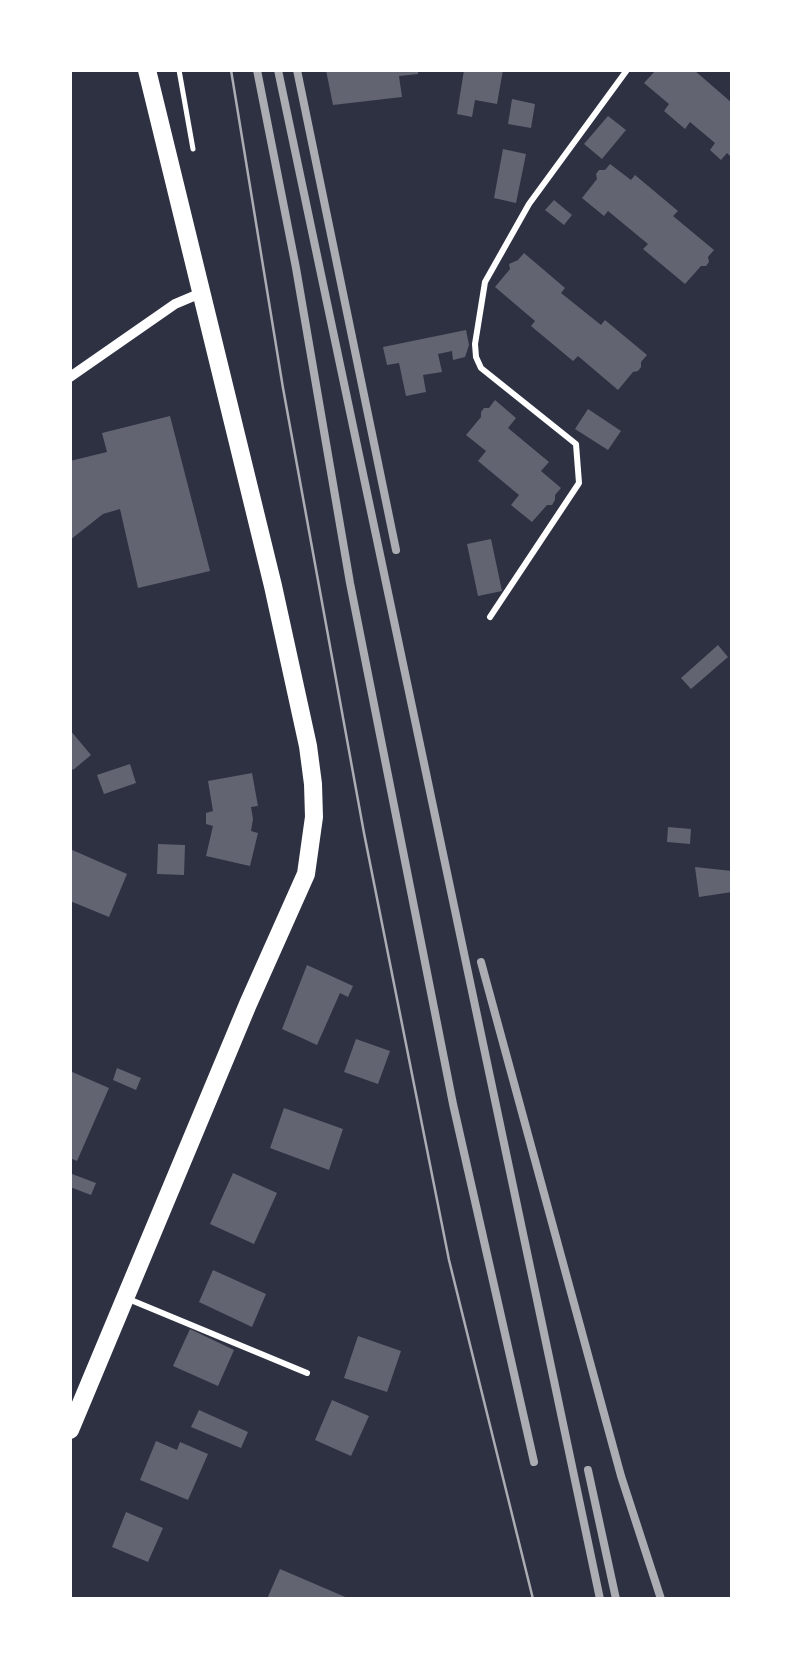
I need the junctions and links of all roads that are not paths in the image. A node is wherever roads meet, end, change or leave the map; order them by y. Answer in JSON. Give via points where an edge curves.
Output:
{"nodes":[{"id":1,"x":147,"y":70,"type":"edge"},
{"id":2,"x":627,"y":70,"type":"edge"},
{"id":3,"x":201,"y":293,"type":"junction"},
{"id":4,"x":70,"y":377,"type":"edge"},
{"id":5,"x":490,"y":617,"type":"dead end"},
{"id":6,"x":124,"y":1298,"type":"junction"},
{"id":7,"x":307,"y":1372,"type":"dead end"},
{"id":8,"x":70,"y":1430,"type":"edge"}],
"edges":[{"from":1,"to":3,"type":"main road"},
{"from":2,"to":5,"type":"lane","via":[[530,204],[485,282],[476,358],[576,444],[579,482]]},
{"from":3,"to":4,"type":"street"},
{"from":3,"to":6,"type":"main road","via":[[273,586],[314,784],[314,816],[306,874]]},
{"from":6,"to":7,"type":"lane"},
{"from":6,"to":8,"type":"main road"}]}
